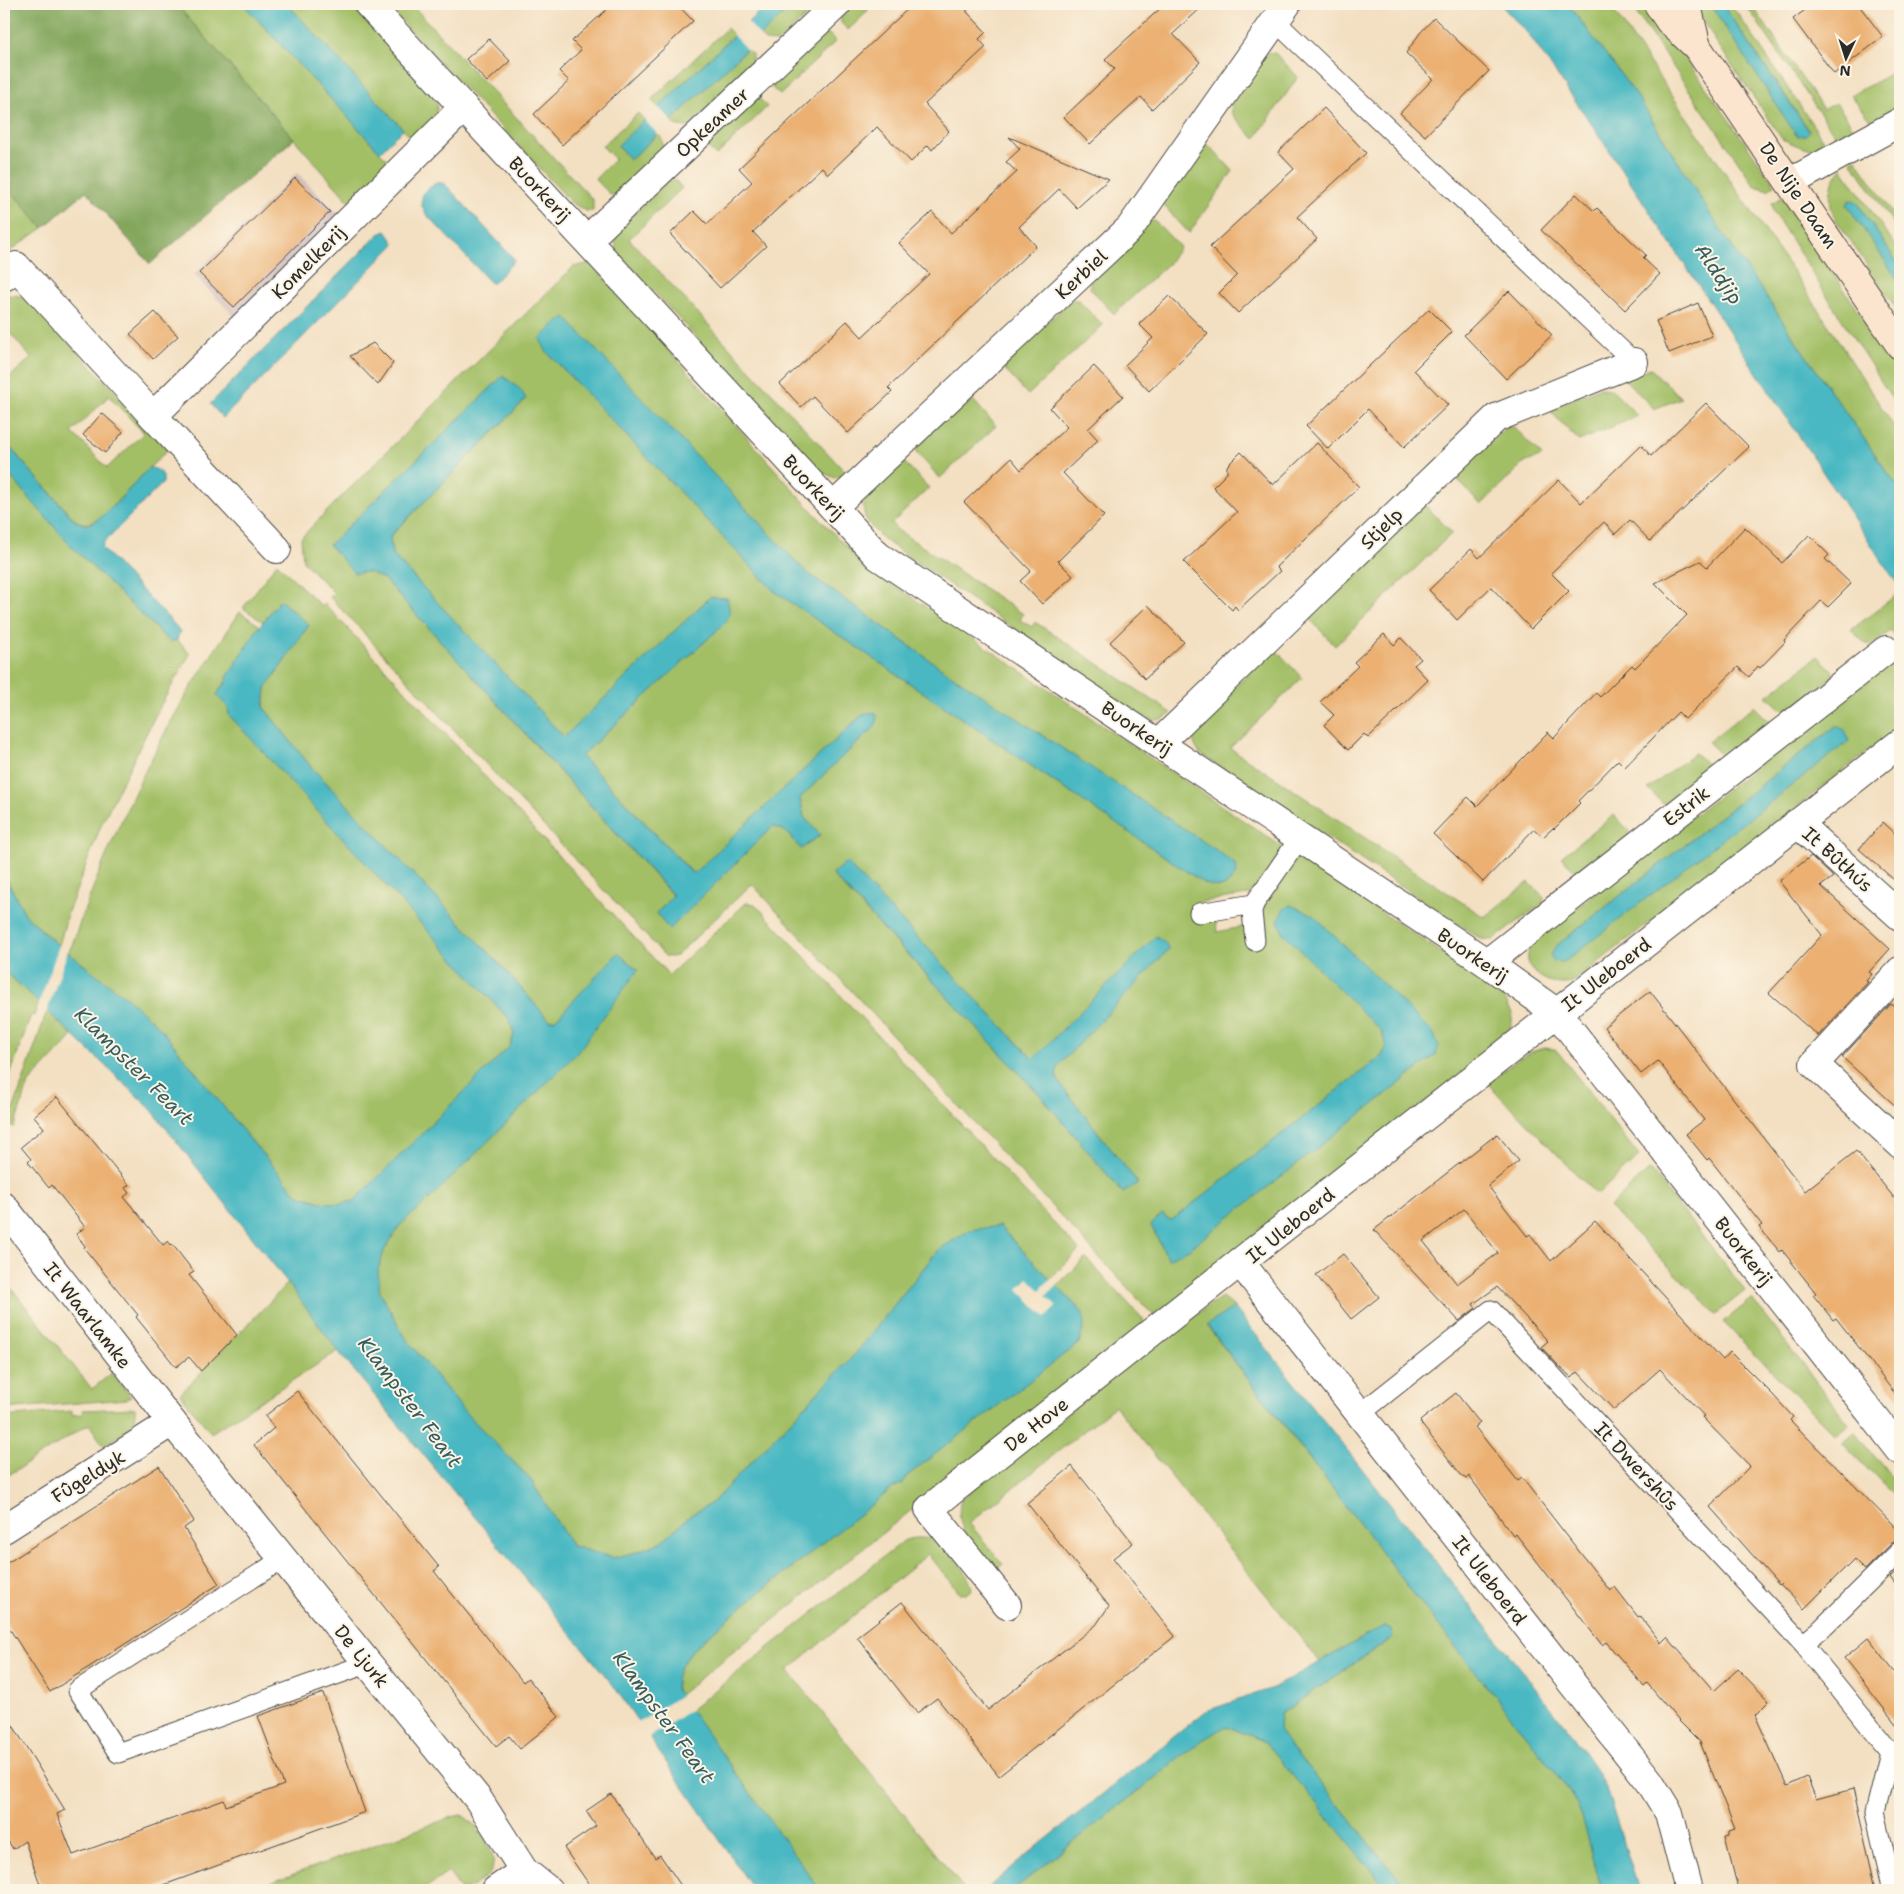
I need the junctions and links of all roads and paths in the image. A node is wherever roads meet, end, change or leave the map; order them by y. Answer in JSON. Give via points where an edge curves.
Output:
{"nodes":[{"id":1,"x":368,"y":4,"type":"edge"},
{"id":2,"x":837,"y":4,"type":"edge"},
{"id":3,"x":1658,"y":4,"type":"edge"},
{"id":4,"x":1684,"y":4,"type":"edge"},
{"id":5,"x":1281,"y":12,"type":"edge"},
{"id":6,"x":1697,"y":47,"type":"junction"},
{"id":7,"x":464,"y":107,"type":"junction"},
{"id":8,"x":1900,"y":122,"type":"edge"},
{"id":9,"x":1791,"y":182,"type":"junction"},
{"id":10,"x":587,"y":240,"type":"junction"},
{"id":11,"x":4,"y":277,"type":"edge"},
{"id":12,"x":1900,"y":344,"type":"edge"},
{"id":13,"x":1634,"y":362,"type":"joint"},
{"id":14,"x":153,"y":416,"type":"junction"},
{"id":15,"x":833,"y":507,"type":"junction"},
{"id":16,"x":277,"y":549,"type":"dead end"},
{"id":17,"x":1886,"y":650,"type":"dead end"},
{"id":18,"x":1159,"y":743,"type":"junction"},
{"id":19,"x":1900,"y":743,"type":"edge"},
{"id":20,"x":1797,"y":823,"type":"junction"},
{"id":21,"x":1299,"y":838,"type":"junction"},
{"id":22,"x":1254,"y":904,"type":"junction"},
{"id":23,"x":1199,"y":912,"type":"dead end"},
{"id":24,"x":1900,"y":916,"type":"edge"},
{"id":25,"x":1256,"y":941,"type":"dead end"},
{"id":26,"x":1487,"y":963,"type":"junction"},
{"id":27,"x":1900,"y":971,"type":"edge"},
{"id":28,"x":1557,"y":1013,"type":"junction"},
{"id":29,"x":1900,"y":1144,"type":"edge"},
{"id":30,"x":4,"y":1207,"type":"edge"},
{"id":31,"x":1240,"y":1262,"type":"junction"},
{"id":32,"x":1360,"y":1414,"type":"junction"},
{"id":33,"x":172,"y":1422,"type":"junction"},
{"id":34,"x":1900,"y":1450,"type":"edge"},
{"id":35,"x":4,"y":1530,"type":"edge"},
{"id":36,"x":1900,"y":1551,"type":"edge"},
{"id":37,"x":284,"y":1558,"type":"junction"},
{"id":38,"x":1007,"y":1604,"type":"dead end"},
{"id":39,"x":1803,"y":1644,"type":"junction"},
{"id":40,"x":369,"y":1663,"type":"junction"},
{"id":41,"x":1895,"y":1758,"type":"edge"},
{"id":42,"x":524,"y":1871,"type":"junction"},
{"id":43,"x":496,"y":1890,"type":"edge"},
{"id":44,"x":548,"y":1890,"type":"edge"},
{"id":45,"x":1689,"y":1890,"type":"edge"},
{"id":46,"x":1893,"y":1890,"type":"edge"}],
"edges":[{"from":1,"to":7,"type":"street","name":"Buorkerij"},
{"from":2,"to":10,"type":"street","name":"Opkeamer"},
{"from":3,"to":6,"type":"street","name":"De Nije Daam","via":[[1670,22]]},
{"from":4,"to":6,"type":"street","name":"De Nije Daam"},
{"from":5,"to":13,"type":"lane"},
{"from":5,"to":15,"type":"street","name":"Kerbiel","via":[[1130,228]]},
{"from":6,"to":9,"type":"street","name":"De Nije Daam"},
{"from":7,"to":10,"type":"street","name":"Buorkerij"},
{"from":7,"to":14,"type":"street","name":"Komelkerij"},
{"from":8,"to":9,"type":"street"},
{"from":9,"to":12,"type":"street","name":"De Nije Daam"},
{"from":10,"to":15,"type":"street","name":"Buorkerij"},
{"from":11,"to":14,"type":"street","via":[[16,266]]},
{"from":13,"to":18,"type":"street","name":"Stjelp","via":[[1496,418]]},
{"from":14,"to":16,"type":"street"},
{"from":15,"to":18,"type":"street","name":"Buorkerij","via":[[878,556]]},
{"from":17,"to":26,"type":"street","name":"Estrik"},
{"from":18,"to":21,"type":"street","name":"Buorkerij"},
{"from":19,"to":20,"type":"street","name":"It Uleboerd"},
{"from":20,"to":24,"type":"street","name":"It Bûthús"},
{"from":20,"to":28,"type":"street","name":"It Uleboerd"},
{"from":21,"to":22,"type":"lane"},
{"from":21,"to":26,"type":"street","name":"Buorkerij"},
{"from":22,"to":23,"type":"lane"},
{"from":22,"to":25,"type":"lane"},
{"from":26,"to":28,"type":"street","name":"Buorkerij"},
{"from":27,"to":29,"type":"street","via":[[1814,1064]]},
{"from":28,"to":31,"type":"street","name":"It Uleboerd"},
{"from":28,"to":34,"type":"street","name":"Buorkerij"},
{"from":30,"to":33,"type":"street","name":"It Waarlamke"},
{"from":31,"to":32,"type":"street","name":"It Uleboerd"},
{"from":31,"to":38,"type":"street","name":"De Hove","via":[[929,1509]]},
{"from":32,"to":39,"type":"lane","name":"It Dwershûs","via":[[1491,1310]]},
{"from":32,"to":45,"type":"street","name":"It Uleboerd","via":[[1661,1797],[1671,1821]]},
{"from":33,"to":35,"type":"street","name":"Fûgeldyk"},
{"from":33,"to":37,"type":"street","name":"De Ljurk"},
{"from":36,"to":39,"type":"lane"},
{"from":37,"to":40,"type":"street","name":"De Ljurk"},
{"from":37,"to":40,"type":"lane","via":[[78,1690],[118,1753]]},
{"from":39,"to":41,"type":"lane","name":"It Dwershûs"},
{"from":40,"to":42,"type":"street","name":"De Ljurk","via":[[478,1799]]},
{"from":41,"to":46,"type":"lane","name":"It Dwershûs","via":[[1875,1813]]},
{"from":42,"to":43,"type":"street"},
{"from":42,"to":44,"type":"street","name":"De Ljurk"}]}
